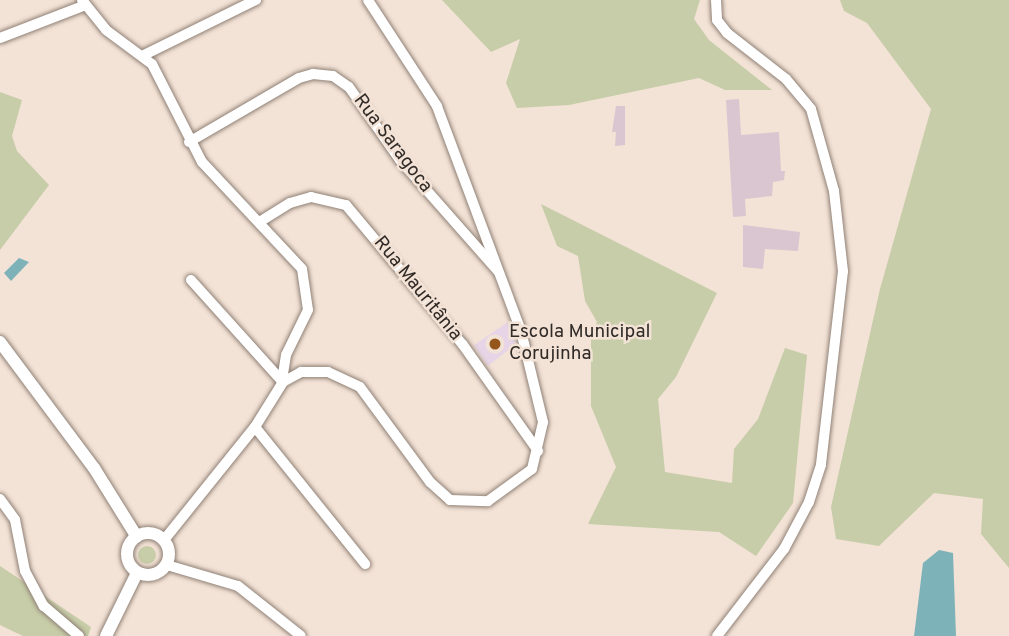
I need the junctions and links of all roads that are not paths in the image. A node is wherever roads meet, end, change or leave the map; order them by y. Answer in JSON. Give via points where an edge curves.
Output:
{"nodes":[{"id":1,"x":256,"y":0,"type":"edge"},
{"id":2,"x":368,"y":0,"type":"edge"},
{"id":3,"x":716,"y":0,"type":"edge"},
{"id":4,"x":83,"y":3,"type":"edge"},
{"id":5,"x":0,"y":38,"type":"edge"},
{"id":6,"x":144,"y":55,"type":"junction"},
{"id":7,"x":188,"y":142,"type":"junction"},
{"id":8,"x":261,"y":221,"type":"junction"},
{"id":9,"x":500,"y":275,"type":"junction"},
{"id":10,"x":191,"y":280,"type":"dead end"},
{"id":11,"x":0,"y":342,"type":"edge"},
{"id":12,"x":282,"y":381,"type":"junction"},
{"id":13,"x":255,"y":427,"type":"junction"},
{"id":14,"x":538,"y":451,"type":"junction"},
{"id":15,"x":0,"y":499,"type":"edge"},
{"id":16,"x":137,"y":537,"type":"junction"},
{"id":17,"x":164,"y":540,"type":"junction"},
{"id":18,"x":365,"y":564,"type":"dead end"},
{"id":19,"x":167,"y":565,"type":"junction"},
{"id":20,"x":137,"y":573,"type":"junction"},
{"id":21,"x":79,"y":636,"type":"edge"},
{"id":22,"x":106,"y":636,"type":"edge"},
{"id":23,"x":302,"y":636,"type":"edge"},
{"id":24,"x":717,"y":636,"type":"edge"}],
"edges":[{"from":1,"to":6,"type":"street"},
{"from":2,"to":9,"type":"street","via":[[437,106]]},
{"from":3,"to":24,"type":"street","via":[[717,20],[727,33],[793,85],[811,109],[834,191],[843,271],[821,465],[809,502],[784,549]]},
{"from":4,"to":5,"type":"street"},
{"from":4,"to":6,"type":"street","via":[[106,30]]},
{"from":6,"to":7,"type":"street","via":[[159,75]]},
{"from":7,"to":8,"type":"street","via":[[223,189]]},
{"from":7,"to":9,"type":"street","name":"Rua Saragoca","via":[[299,78],[334,76],[349,87],[400,160]]},
{"from":8,"to":12,"type":"street","via":[[302,269],[309,299],[286,355]]},
{"from":8,"to":14,"type":"street","name":"Rua Mauritânia","via":[[290,203],[311,197],[346,205],[463,345]]},
{"from":9,"to":14,"type":"street","via":[[539,396],[543,437]]},
{"from":10,"to":12,"type":"street"},
{"from":11,"to":16,"type":"street","via":[[94,468]]},
{"from":12,"to":13,"type":"street"},
{"from":12,"to":14,"type":"street","via":[[310,370],[351,381],[438,492],[460,504],[499,496],[532,468]]},
{"from":13,"to":17,"type":"street"},
{"from":13,"to":18,"type":"street"},
{"from":15,"to":21,"type":"street","via":[[15,520],[25,571],[44,606]]},
{"from":16,"to":17,"type":"street","via":[[147,532]]},
{"from":16,"to":20,"type":"street","via":[[126,553]]},
{"from":17,"to":19,"type":"street","via":[[169,551]]},
{"from":19,"to":20,"type":"street","via":[[155,574]]},
{"from":19,"to":23,"type":"street","via":[[238,586]]},
{"from":20,"to":22,"type":"street"}]}
